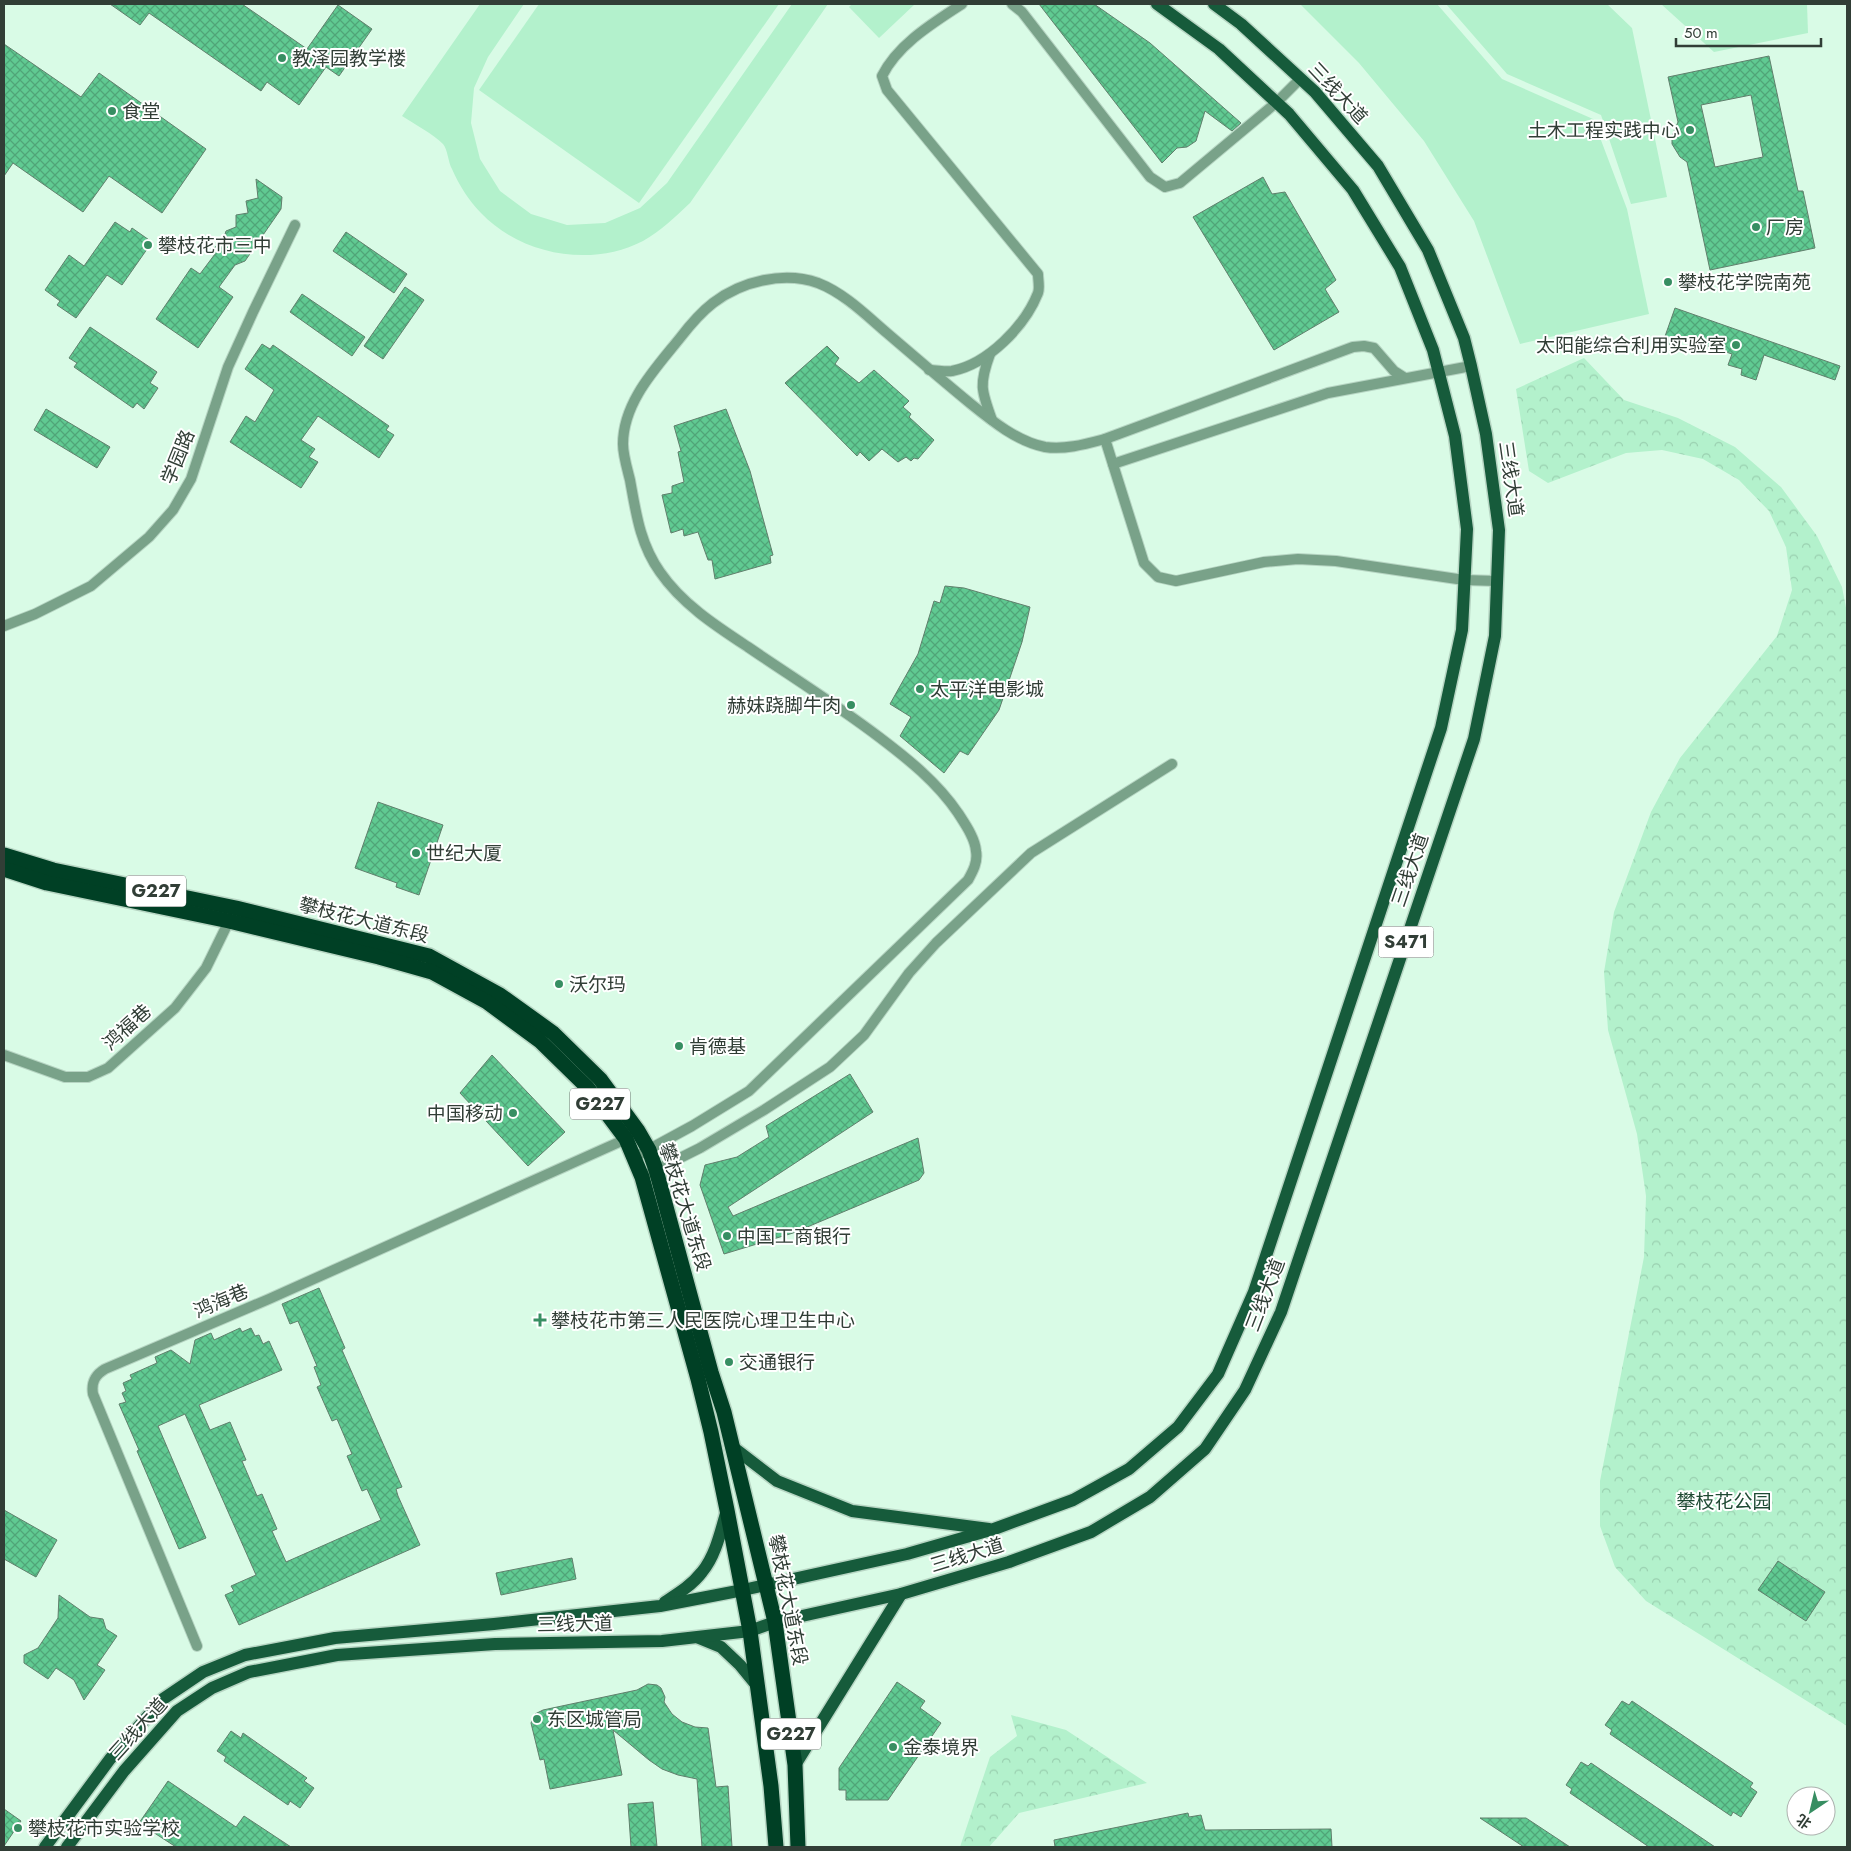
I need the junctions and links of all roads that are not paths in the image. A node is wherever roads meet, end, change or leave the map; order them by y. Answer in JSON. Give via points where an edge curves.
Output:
{"nodes":[{"id":1,"x":962,"y":4,"type":"edge"},
{"id":2,"x":1012,"y":4,"type":"edge"},
{"id":3,"x":1157,"y":4,"type":"edge"},
{"id":4,"x":1214,"y":4,"type":"edge"},
{"id":5,"x":1300,"y":79,"type":"junction"},
{"id":6,"x":1276,"y":102,"type":"junction"},
{"id":7,"x":295,"y":225,"type":"dead end"},
{"id":8,"x":990,"y":354,"type":"junction"},
{"id":9,"x":1471,"y":366,"type":"junction"},
{"id":10,"x":929,"y":370,"type":"junction"},
{"id":11,"x":1438,"y":371,"type":"junction"},
{"id":12,"x":1405,"y":378,"type":"junction"},
{"id":13,"x":992,"y":421,"type":"junction"},
{"id":14,"x":1105,"y":439,"type":"junction"},
{"id":15,"x":1113,"y":464,"type":"junction"},
{"id":16,"x":1464,"y":580,"type":"junction"},
{"id":17,"x":1497,"y":580,"type":"junction"},
{"id":18,"x":4,"y":626,"type":"edge"},
{"id":19,"x":1172,"y":764,"type":"dead end"},
{"id":20,"x":4,"y":855,"type":"edge"},
{"id":21,"x":4,"y":869,"type":"edge"},
{"id":22,"x":229,"y":921,"type":"junction"},
{"id":23,"x":4,"y":1055,"type":"edge"},
{"id":24,"x":626,"y":1138,"type":"junction"},
{"id":25,"x":649,"y":1150,"type":"junction"},
{"id":26,"x":634,"y":1157,"type":"junction"},
{"id":27,"x":656,"y":1170,"type":"junction"},
{"id":28,"x":642,"y":1177,"type":"junction"},
{"id":29,"x":734,"y":1448,"type":"junction"},
{"id":30,"x":727,"y":1510,"type":"junction"},
{"id":31,"x":994,"y":1529,"type":"junction"},
{"id":32,"x":767,"y":1585,"type":"junction"},
{"id":33,"x":743,"y":1590,"type":"junction"},
{"id":34,"x":901,"y":1594,"type":"junction"},
{"id":35,"x":660,"y":1606,"type":"junction"},
{"id":36,"x":775,"y":1622,"type":"junction"},
{"id":37,"x":750,"y":1631,"type":"junction"},
{"id":38,"x":697,"y":1637,"type":"junction"},
{"id":39,"x":197,"y":1646,"type":"dead end"},
{"id":40,"x":758,"y":1687,"type":"junction"},
{"id":41,"x":795,"y":1765,"type":"junction"},
{"id":42,"x":70,"y":1843,"type":"edge"},
{"id":43,"x":45,"y":1847,"type":"edge"},
{"id":44,"x":776,"y":1847,"type":"edge"},
{"id":45,"x":798,"y":1847,"type":"edge"}],
"edges":[{"from":1,"to":8,"type":"street","via":[[928,26],[889,62],[882,76],[886,90],[1038,274],[1039,291],[1022,321]]},
{"from":2,"to":6,"type":"street","via":[[1022,12],[1150,177],[1165,186],[1180,183]]},
{"from":3,"to":6,"type":"main road","name":"三线大道","number":"S471","via":[[1219,49]]},
{"from":4,"to":5,"type":"main road","name":"三线大道","number":"S471","via":[[1241,24]]},
{"from":5,"to":6,"type":"street"},
{"from":5,"to":9,"type":"main road","name":"三线大道","number":"S471","via":[[1378,166],[1428,250],[1464,338]]},
{"from":6,"to":11,"type":"main road","name":"三线大道","number":"S471","via":[[1353,190],[1400,267],[1433,350]]},
{"from":7,"to":18,"type":"street","name":"学园路","via":[[228,367],[191,479],[173,510],[149,537],[91,586]]},
{"from":8,"to":10,"type":"street","via":[[951,371]]},
{"from":8,"to":13,"type":"street","via":[[982,376],[983,396]]},
{"from":9,"to":11,"type":"street"},
{"from":9,"to":17,"type":"main road","name":"三线大道","number":"S471","via":[[1486,434],[1500,530]]},
{"from":10,"to":13,"type":"street"},
{"from":10,"to":25,"type":"street","via":[[844,297],[818,283],[788,277],[761,280],[715,301],[696,318],[645,382],[625,423],[623,445],[638,527],[660,573],[712,623],[854,718],[912,762],[947,797],[969,830],[976,850],[975,866],[968,880],[749,1091]]},
{"from":11,"to":12,"type":"street"},
{"from":11,"to":16,"type":"main road","name":"三线大道","number":"S471","via":[[1455,436],[1468,529]]},
{"from":12,"to":14,"type":"street","via":[[1394,371],[1374,348],[1353,347]]},
{"from":12,"to":15,"type":"street","via":[[1328,393]]},
{"from":13,"to":14,"type":"street","via":[[1045,447],[1074,447]]},
{"from":14,"to":15,"type":"street"},
{"from":15,"to":16,"type":"street","via":[[1144,563],[1158,577],[1176,581],[1264,562],[1298,559],[1336,561]]},
{"from":16,"to":17,"type":"street"},
{"from":16,"to":31,"type":"main road","name":"三线大道","number":"S471","via":[[1462,630],[1441,728],[1254,1292],[1218,1374],[1178,1427],[1129,1469],[1073,1500]]},
{"from":17,"to":34,"type":"main road","name":"三线大道","number":"S471","via":[[1495,636],[1474,739],[1281,1312],[1245,1390],[1206,1449],[1142,1502],[1091,1532],[1009,1562]]},
{"from":19,"to":27,"type":"street","via":[[1031,853],[936,943],[909,973],[864,1034],[830,1066],[764,1110]]},
{"from":20,"to":25,"type":"highway","name":"攀枝花大道东段","number":"G227","via":[[53,870],[236,908],[429,956],[500,994],[553,1033],[600,1079]]},
{"from":21,"to":22,"type":"highway","name":"攀枝花大道东段","number":"G227","via":[[47,882]]},
{"from":22,"to":23,"type":"street","name":"鸿福巷","via":[[206,968],[175,1008],[108,1068],[88,1077],[65,1077]]},
{"from":22,"to":24,"type":"highway","name":"攀枝花大道东段","number":"G227","via":[[432,972],[487,1002],[540,1041],[588,1087]]},
{"from":24,"to":26,"type":"highway","name":"攀枝花大道东段","number":"G227"},
{"from":24,"to":39,"type":"street","name":"鸿海巷","via":[[105,1369],[96,1376],[93,1394]]},
{"from":25,"to":26,"type":"street"},
{"from":25,"to":27,"type":"highway","name":"攀枝花大道东段","number":"G227"},
{"from":26,"to":28,"type":"highway","name":"攀枝花大道东段","number":"G227"},
{"from":27,"to":28,"type":"street"},
{"from":27,"to":29,"type":"highway","name":"攀枝花大道东段","number":"G227"},
{"from":28,"to":30,"type":"highway","name":"攀枝花大道东段","number":"G227","via":[[700,1388]]},
{"from":29,"to":31,"type":"main road","via":[[777,1481],[852,1511]]},
{"from":29,"to":32,"type":"highway","name":"攀枝花大道东段","number":"G227"},
{"from":30,"to":33,"type":"highway","name":"攀枝花大道东段","number":"G227"},
{"from":30,"to":35,"type":"main road","via":[[703,1572],[687,1588]]},
{"from":31,"to":32,"type":"main road","name":"三线大道","number":"S471","via":[[907,1554]]},
{"from":32,"to":33,"type":"main road","name":"三线大道"},
{"from":32,"to":36,"type":"highway","name":"攀枝花大道东段","number":"G227"},
{"from":33,"to":35,"type":"main road","name":"三线大道"},
{"from":33,"to":37,"type":"highway","name":"攀枝花大道东段","number":"G227"},
{"from":34,"to":36,"type":"main road","name":"三线大道","number":"S471"},
{"from":34,"to":41,"type":"main road"},
{"from":35,"to":43,"type":"main road","name":"三线大道","via":[[335,1638],[245,1655],[203,1672],[163,1699],[110,1760]]},
{"from":36,"to":37,"type":"main road","name":"三线大道","number":"S471"},
{"from":36,"to":41,"type":"highway","name":"攀枝花大道东段","number":"G227"},
{"from":37,"to":38,"type":"main road","name":"三线大道"},
{"from":37,"to":40,"type":"highway","name":"攀枝花大道东段","number":"G227"},
{"from":38,"to":40,"type":"main road","via":[[721,1647]]},
{"from":38,"to":42,"type":"main road","name":"三线大道","via":[[662,1641],[495,1644],[337,1655],[249,1672],[212,1688],[177,1711],[124,1771]]},
{"from":40,"to":44,"type":"highway","name":"攀枝花大道东段","number":"G227"},
{"from":41,"to":45,"type":"highway","name":"攀枝花大道东段","number":"G227"}]}
